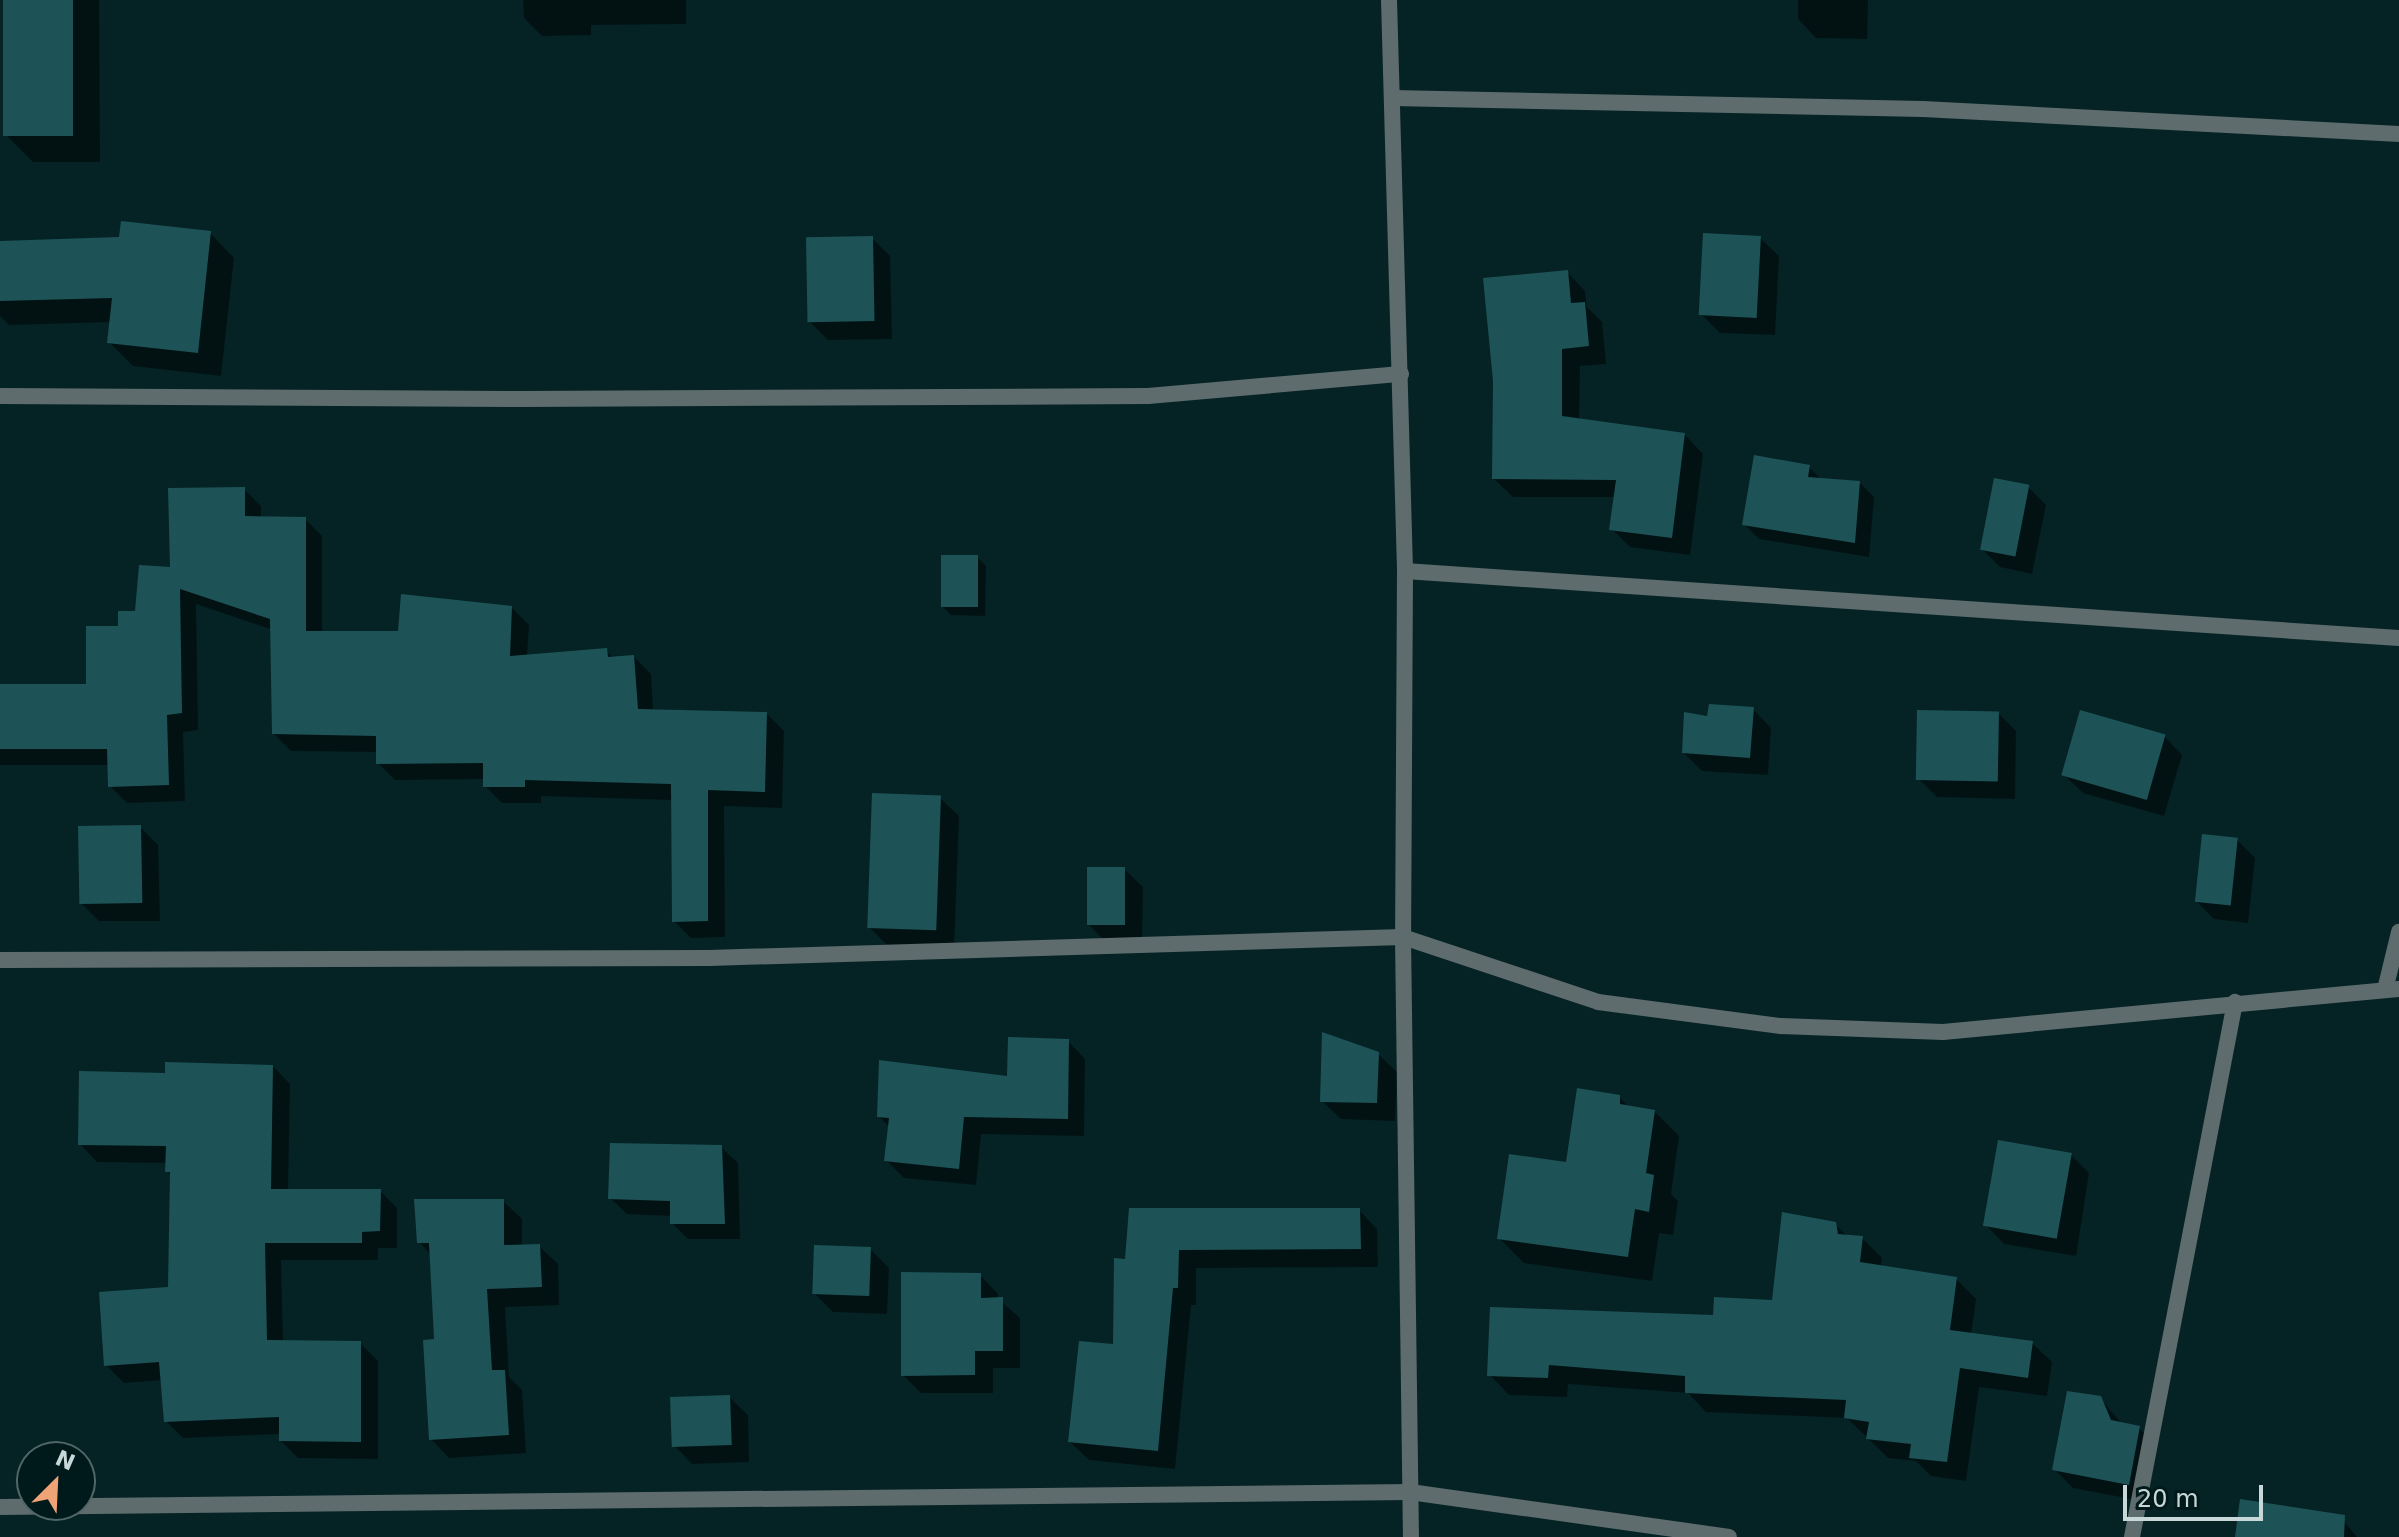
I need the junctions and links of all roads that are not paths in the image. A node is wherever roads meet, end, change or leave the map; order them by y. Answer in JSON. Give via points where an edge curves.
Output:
{"nodes":[{"id":1,"x":1389,"y":0,"type":"edge"},
{"id":2,"x":1392,"y":98,"type":"junction"},
{"id":3,"x":2399,"y":134,"type":"edge"},
{"id":4,"x":1401,"y":374,"type":"junction"},
{"id":5,"x":0,"y":396,"type":"edge"},
{"id":6,"x":1405,"y":571,"type":"junction"},
{"id":7,"x":2399,"y":638,"type":"edge"},
{"id":8,"x":2399,"y":932,"type":"edge"},
{"id":9,"x":1403,"y":937,"type":"junction"},
{"id":10,"x":0,"y":960,"type":"edge"},
{"id":11,"x":2392,"y":990,"type":"edge"},
{"id":12,"x":2235,"y":1002,"type":"junction"},
{"id":13,"x":1410,"y":1492,"type":"junction"},
{"id":14,"x":0,"y":1507,"type":"edge"},
{"id":15,"x":1411,"y":1537,"type":"edge"},
{"id":16,"x":1729,"y":1537,"type":"edge"},
{"id":17,"x":2132,"y":1537,"type":"edge"}],
"edges":[{"from":1,"to":2,"type":"street"},
{"from":2,"to":3,"type":"street","via":[[1923,109]]},
{"from":2,"to":4,"type":"street"},
{"from":4,"to":5,"type":"street","via":[[1148,396]]},
{"from":4,"to":6,"type":"street"},
{"from":6,"to":7,"type":"street"},
{"from":6,"to":9,"type":"street"},
{"from":8,"to":11,"type":"street"},
{"from":9,"to":10,"type":"street","via":[[709,958]]},
{"from":9,"to":12,"type":"street","via":[[1598,1002],[1781,1026],[1943,1032]]},
{"from":9,"to":13,"type":"street"},
{"from":11,"to":12,"type":"street"},
{"from":12,"to":17,"type":"street"},
{"from":13,"to":14,"type":"street"},
{"from":13,"to":15,"type":"street"},
{"from":13,"to":16,"type":"street"}]}
